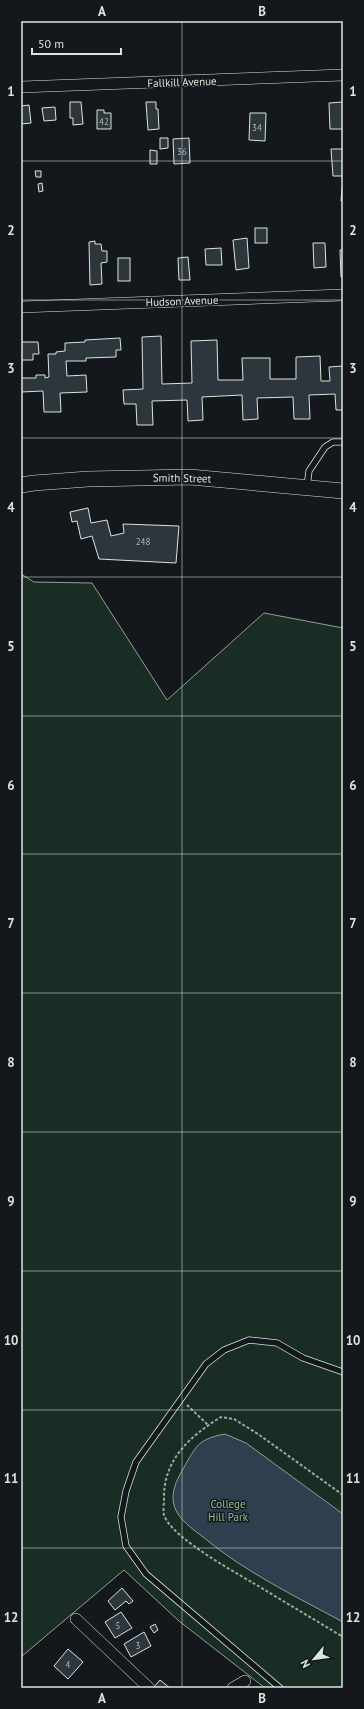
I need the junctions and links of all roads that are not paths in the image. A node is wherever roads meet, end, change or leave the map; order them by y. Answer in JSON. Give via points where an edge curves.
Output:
{"nodes":[{"id":1,"x":343,"y":75,"type":"edge"},
{"id":2,"x":21,"y":87,"type":"edge"},
{"id":3,"x":343,"y":295,"type":"edge"},
{"id":4,"x":21,"y":307,"type":"edge"},
{"id":5,"x":343,"y":442,"type":"edge"},
{"id":6,"x":21,"y":485,"type":"edge"},
{"id":7,"x":307,"y":487,"type":"junction"},
{"id":8,"x":343,"y":491,"type":"edge"},
{"id":9,"x":343,"y":1372,"type":"edge"},
{"id":10,"x":76,"y":1619,"type":"dead end"},
{"id":11,"x":245,"y":1681,"type":"dead end"},
{"id":12,"x":149,"y":1688,"type":"edge"},
{"id":13,"x":233,"y":1688,"type":"edge"},
{"id":14,"x":280,"y":1688,"type":"edge"}],
"edges":[{"from":1,"to":2,"type":"street","name":"Fallkill Avenue"},
{"from":3,"to":4,"type":"street","name":"Hudson Avenue"},
{"from":5,"to":7,"type":"lane","via":[[333,442],[325,447],[309,471]]},
{"from":6,"to":7,"type":"street","name":"Smith Street","via":[[88,478],[190,477]]},
{"from":7,"to":8,"type":"street","name":"Smith Street"},
{"from":9,"to":14,"type":"lane","via":[[303,1358],[277,1343],[249,1340],[224,1350],[206,1364],[136,1462],[126,1491],[121,1517],[126,1546],[146,1574]]},
{"from":10,"to":12,"type":"street"},
{"from":11,"to":13,"type":"street"}]}
